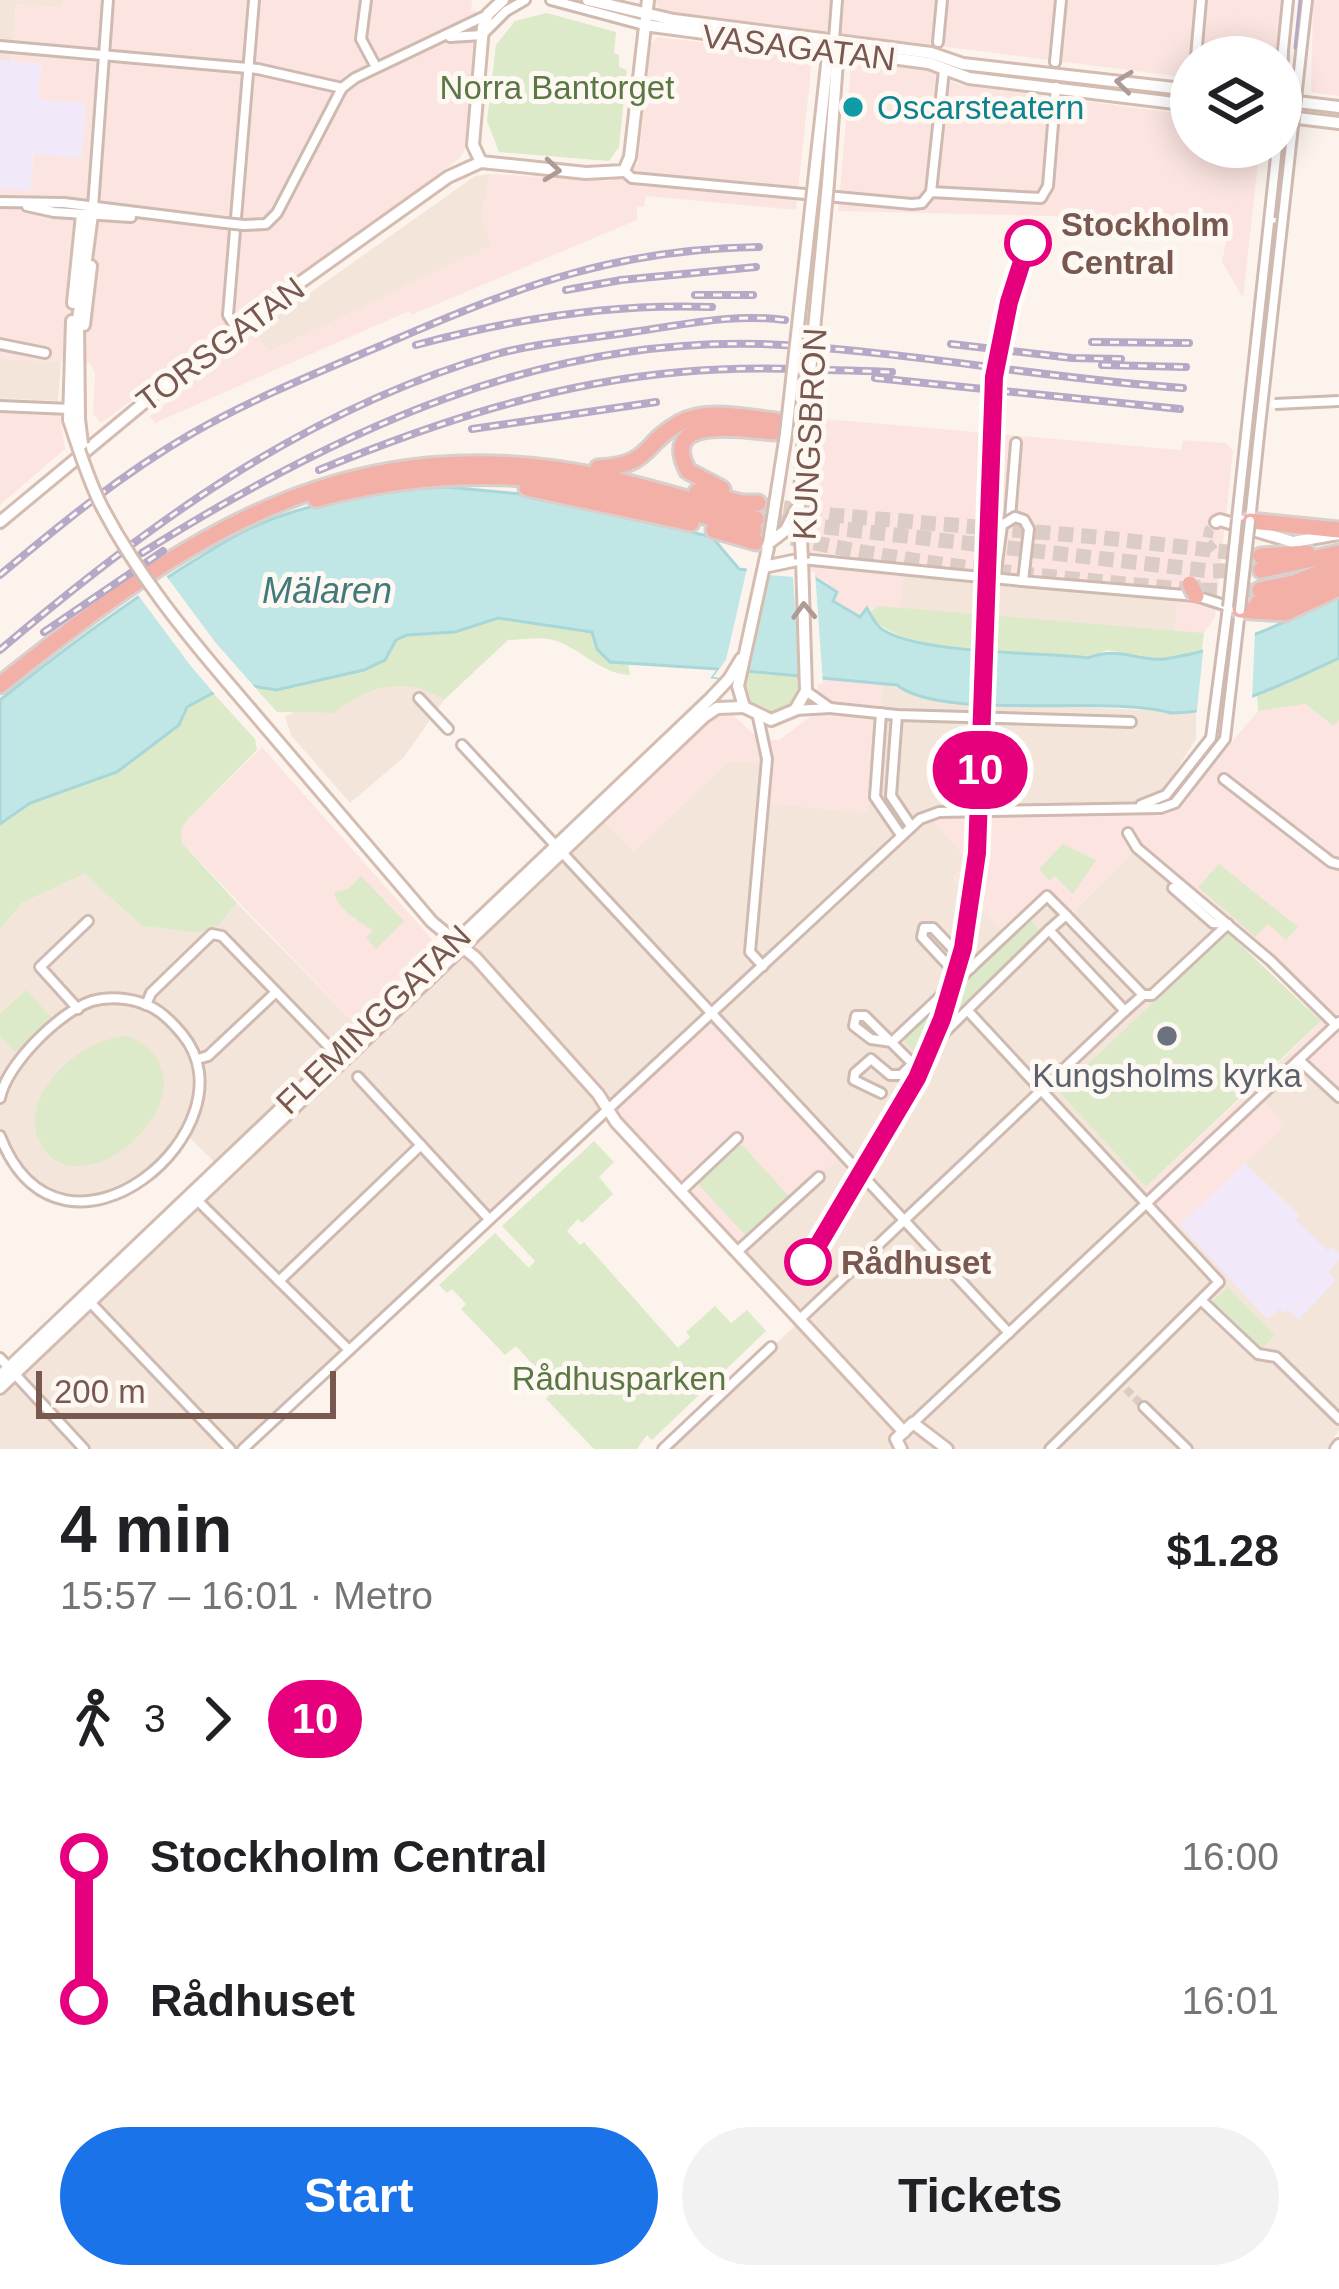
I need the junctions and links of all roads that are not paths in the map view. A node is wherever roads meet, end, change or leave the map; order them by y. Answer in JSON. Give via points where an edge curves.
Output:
{"nodes":[{"id":1,"x":108,"y":0,"type":"edge"},
{"id":2,"x":254,"y":0,"type":"edge"},
{"id":3,"x":366,"y":0,"type":"edge"},
{"id":4,"x":503,"y":0,"type":"edge"},
{"id":5,"x":525,"y":0,"type":"edge"},
{"id":6,"x":550,"y":0,"type":"edge"},
{"id":7,"x":588,"y":0,"type":"edge"},
{"id":8,"x":648,"y":0,"type":"edge"},
{"id":9,"x":837,"y":0,"type":"edge"},
{"id":10,"x":942,"y":0,"type":"edge"},
{"id":11,"x":1060,"y":0,"type":"edge"},
{"id":12,"x":1201,"y":0,"type":"edge"},
{"id":13,"x":1288,"y":0,"type":"edge"},
{"id":14,"x":1307,"y":0,"type":"edge"},
{"id":15,"x":488,"y":14,"type":"junction"},
{"id":16,"x":645,"y":20,"type":"junction"},
{"id":17,"x":482,"y":35,"type":"junction"},
{"id":18,"x":1198,"y":36,"type":"edge"},
{"id":19,"x":1284,"y":36,"type":"edge"},
{"id":20,"x":445,"y":38,"type":"junction"},
{"id":21,"x":938,"y":42,"type":"dead end"},
{"id":22,"x":0,"y":46,"type":"edge"},
{"id":23,"x":833,"y":48,"type":"junction"},
{"id":24,"x":104,"y":55,"type":"junction"},
{"id":25,"x":963,"y":64,"type":"junction"},
{"id":26,"x":376,"y":67,"type":"junction"},
{"id":27,"x":248,"y":68,"type":"junction"},
{"id":28,"x":1056,"y":68,"type":"junction"},
{"id":29,"x":944,"y":70,"type":"junction"},
{"id":30,"x":1170,"y":87,"type":"edge"},
{"id":31,"x":342,"y":88,"type":"junction"},
{"id":32,"x":1056,"y":88,"type":"junction"},
{"id":33,"x":1170,"y":102,"type":"edge"},
{"id":34,"x":1302,"y":103,"type":"edge"},
{"id":35,"x":1339,"y":107,"type":"edge"},
{"id":36,"x":1302,"y":117,"type":"edge"},
{"id":37,"x":1339,"y":123,"type":"edge"},
{"id":38,"x":473,"y":145,"type":"junction"},
{"id":39,"x":481,"y":162,"type":"junction"},
{"id":40,"x":1276,"y":168,"type":"edge"},
{"id":41,"x":624,"y":171,"type":"junction"},
{"id":42,"x":448,"y":177,"type":"junction"},
{"id":43,"x":821,"y":183,"type":"junction"},
{"id":44,"x":931,"y":192,"type":"junction"},
{"id":45,"x":0,"y":202,"type":"edge"},
{"id":46,"x":14,"y":204,"type":"junction"},
{"id":47,"x":88,"y":211,"type":"junction"},
{"id":48,"x":1275,"y":222,"type":"junction"},
{"id":49,"x":800,"y":316,"type":"junction"},
{"id":50,"x":816,"y":317,"type":"junction"},
{"id":51,"x":1258,"y":325,"type":"junction"},
{"id":52,"x":1270,"y":325,"type":"junction"},
{"id":53,"x":236,"y":328,"type":"junction"},
{"id":54,"x":0,"y":344,"type":"edge"},
{"id":55,"x":44,"y":353,"type":"dead end"},
{"id":56,"x":1339,"y":401,"type":"edge"},
{"id":57,"x":1250,"y":404,"type":"junction"},
{"id":58,"x":1262,"y":404,"type":"junction"},
{"id":59,"x":0,"y":406,"type":"edge"},
{"id":60,"x":73,"y":414,"type":"junction"},
{"id":61,"x":781,"y":427,"type":"junction"},
{"id":62,"x":804,"y":430,"type":"junction"},
{"id":63,"x":1016,"y":443,"type":"dead end"},
{"id":64,"x":422,"y":465,"type":"junction"},
{"id":65,"x":598,"y":468,"type":"junction"},
{"id":66,"x":484,"y":477,"type":"junction"},
{"id":67,"x":799,"y":505,"type":"junction"},
{"id":68,"x":1010,"y":518,"type":"junction"},
{"id":69,"x":1244,"y":520,"type":"junction"},
{"id":70,"x":0,"y":522,"type":"edge"},
{"id":71,"x":1216,"y":522,"type":"dead end"},
{"id":72,"x":759,"y":527,"type":"junction"},
{"id":73,"x":1339,"y":532,"type":"edge"},
{"id":74,"x":1269,"y":536,"type":"junction"},
{"id":75,"x":1339,"y":550,"type":"edge"},
{"id":76,"x":802,"y":559,"type":"junction"},
{"id":77,"x":1261,"y":563,"type":"joint"},
{"id":78,"x":764,"y":567,"type":"junction"},
{"id":79,"x":1339,"y":571,"type":"edge"},
{"id":80,"x":995,"y":578,"type":"junction"},
{"id":81,"x":1023,"y":581,"type":"junction"},
{"id":82,"x":1339,"y":588,"type":"edge"},
{"id":83,"x":1234,"y":609,"type":"junction"},
{"id":84,"x":734,"y":680,"type":"junction"},
{"id":85,"x":806,"y":688,"type":"junction"},
{"id":86,"x":0,"y":689,"type":"edge"},
{"id":87,"x":419,"y":698,"type":"dead end"},
{"id":88,"x":744,"y":707,"type":"junction"},
{"id":89,"x":830,"y":708,"type":"junction"},
{"id":90,"x":795,"y":710,"type":"junction"},
{"id":91,"x":881,"y":713,"type":"junction"},
{"id":92,"x":897,"y":715,"type":"junction"},
{"id":93,"x":758,"y":717,"type":"junction"},
{"id":94,"x":1132,"y":722,"type":"dead end"},
{"id":95,"x":448,"y":729,"type":"dead end"},
{"id":96,"x":462,"y":745,"type":"dead end"},
{"id":97,"x":1224,"y":779,"type":"dead end"},
{"id":98,"x":891,"y":796,"type":"junction"},
{"id":99,"x":875,"y":797,"type":"junction"},
{"id":100,"x":1135,"y":806,"type":"junction"},
{"id":101,"x":911,"y":826,"type":"junction"},
{"id":102,"x":1128,"y":833,"type":"dead end"},
{"id":103,"x":901,"y":836,"type":"junction"},
{"id":104,"x":557,"y":850,"type":"junction"},
{"id":105,"x":1335,"y":863,"type":"edge"},
{"id":106,"x":1173,"y":888,"type":"dead end"},
{"id":107,"x":1066,"y":915,"type":"junction"},
{"id":108,"x":88,"y":921,"type":"dead end"},
{"id":109,"x":1228,"y":925,"type":"junction"},
{"id":110,"x":1049,"y":930,"type":"junction"},
{"id":111,"x":458,"y":944,"type":"junction"},
{"id":112,"x":763,"y":966,"type":"junction"},
{"id":113,"x":971,"y":968,"type":"junction"},
{"id":114,"x":960,"y":978,"type":"junction"},
{"id":115,"x":276,"y":992,"type":"junction"},
{"id":116,"x":1143,"y":995,"type":"junction"},
{"id":117,"x":146,"y":1005,"type":"junction"},
{"id":118,"x":77,"y":1009,"type":"junction"},
{"id":119,"x":968,"y":1011,"type":"junction"},
{"id":120,"x":1125,"y":1011,"type":"junction"},
{"id":121,"x":712,"y":1012,"type":"junction"},
{"id":122,"x":1338,"y":1024,"type":"edge"},
{"id":123,"x":892,"y":1042,"type":"junction"},
{"id":124,"x":339,"y":1058,"type":"junction"},
{"id":125,"x":198,"y":1059,"type":"junction"},
{"id":126,"x":1299,"y":1060,"type":"junction"},
{"id":127,"x":913,"y":1064,"type":"junction"},
{"id":128,"x":358,"y":1077,"type":"dead end"},
{"id":129,"x":1,"y":1084,"type":"edge"},
{"id":130,"x":1043,"y":1089,"type":"junction"},
{"id":131,"x":881,"y":1093,"type":"dead end"},
{"id":132,"x":1339,"y":1097,"type":"edge"},
{"id":133,"x":0,"y":1098,"type":"edge"},
{"id":134,"x":608,"y":1109,"type":"junction"},
{"id":135,"x":0,"y":1136,"type":"edge"},
{"id":136,"x":737,"y":1138,"type":"dead end"},
{"id":137,"x":421,"y":1145,"type":"junction"},
{"id":138,"x":819,"y":1177,"type":"dead end"},
{"id":139,"x":680,"y":1191,"type":"junction"},
{"id":140,"x":197,"y":1200,"type":"junction"},
{"id":141,"x":1146,"y":1204,"type":"junction"},
{"id":142,"x":489,"y":1220,"type":"junction"},
{"id":143,"x":905,"y":1220,"type":"junction"},
{"id":144,"x":738,"y":1251,"type":"junction"},
{"id":145,"x":279,"y":1281,"type":"junction"},
{"id":146,"x":87,"y":1299,"type":"junction"},
{"id":147,"x":1202,"y":1301,"type":"junction"},
{"id":148,"x":800,"y":1318,"type":"junction"},
{"id":149,"x":1009,"y":1333,"type":"junction"},
{"id":150,"x":771,"y":1347,"type":"dead end"},
{"id":151,"x":349,"y":1350,"type":"junction"},
{"id":152,"x":6,"y":1369,"type":"edge"},
{"id":153,"x":0,"y":1388,"type":"edge"},
{"id":154,"x":1144,"y":1408,"type":"tunnel mouth"},
{"id":155,"x":1339,"y":1419,"type":"edge"},
{"id":156,"x":904,"y":1436,"type":"edge"},
{"id":157,"x":84,"y":1449,"type":"edge"},
{"id":158,"x":230,"y":1449,"type":"edge"},
{"id":159,"x":243,"y":1449,"type":"edge"},
{"id":160,"x":663,"y":1449,"type":"edge"},
{"id":161,"x":886,"y":1449,"type":"edge"},
{"id":162,"x":947,"y":1449,"type":"edge"},
{"id":163,"x":1050,"y":1449,"type":"edge"},
{"id":164,"x":1186,"y":1449,"type":"edge"}],
"edges":[{"from":1,"to":24,"type":"street"},
{"from":2,"to":27,"type":"street"},
{"from":3,"to":26,"type":"street","via":[[362,38]]},
{"from":4,"to":15,"type":"main road"},
{"from":5,"to":17,"type":"street"},
{"from":6,"to":16,"type":"street","name":"VASAGATAN"},
{"from":7,"to":16,"type":"main road","name":"VASAGATAN"},
{"from":8,"to":16,"type":"main road"},
{"from":9,"to":23,"type":"street"},
{"from":10,"to":21,"type":"street"},
{"from":11,"to":28,"type":"street"},
{"from":12,"to":18,"type":"street"},
{"from":13,"to":19,"type":"street","bridge":true},
{"from":14,"to":48,"type":"street","bridge":true},
{"from":15,"to":17,"type":"main road"},
{"from":15,"to":20,"type":"street"},
{"from":16,"to":23,"type":"main road","name":"VASAGATAN"},
{"from":16,"to":41,"type":"main road"},
{"from":17,"to":20,"type":"street"},
{"from":17,"to":38,"type":"main road"},
{"from":20,"to":26,"type":"street"},
{"from":22,"to":24,"type":"street"},
{"from":23,"to":25,"type":"main road","name":"VASAGATAN","via":[[931,53]]},
{"from":23,"to":29,"type":"main road","name":"VASAGATAN"},
{"from":23,"to":43,"type":"main road"},
{"from":24,"to":27,"type":"street"},
{"from":24,"to":47,"type":"street"},
{"from":25,"to":28,"type":"main road","name":"VASAGATAN"},
{"from":25,"to":29,"type":"main road"},
{"from":26,"to":31,"type":"street"},
{"from":27,"to":31,"type":"street"},
{"from":27,"to":53,"type":"street","via":[[228,315]]},
{"from":30,"to":28,"type":"main road","name":"VASAGATAN","one_way":true},
{"from":28,"to":32,"type":"street"},
{"from":29,"to":32,"type":"main road","name":"VASAGATAN"},
{"from":29,"to":44,"type":"street"},
{"from":31,"to":47,"type":"street","bridge":true,"via":[[272,220],[260,226]]},
{"from":32,"to":33,"type":"main road","name":"VASAGATAN"},
{"from":32,"to":44,"type":"street","via":[[1041,198]]},
{"from":34,"to":35,"type":"main road"},
{"from":36,"to":37,"type":"main road"},
{"from":38,"to":39,"type":"main road"},
{"from":38,"to":42,"type":"main road","name":"TORSGATAN"},
{"from":39,"to":41,"type":"main road","one_way":true},
{"from":39,"to":42,"type":"main road","name":"TORSGATAN"},
{"from":40,"to":48,"type":"street"},
{"from":41,"to":44,"type":"street","via":[[632,178],[910,203]]},
{"from":42,"to":53,"type":"main road","name":"TORSGATAN"},
{"from":43,"to":49,"type":"main road","name":"KUNGSBRON","bridge":true},
{"from":43,"to":50,"type":"main road","name":"KUNGSBRON","bridge":true},
{"from":45,"to":46,"type":"street"},
{"from":46,"to":47,"type":"street"},
{"from":46,"to":47,"type":"street"},
{"from":47,"to":60,"type":"main road"},
{"from":47,"to":60,"type":"main road"},
{"from":48,"to":51,"type":"street","bridge":true},
{"from":48,"to":52,"type":"street","bridge":true},
{"from":49,"to":50,"type":"main road","bridge":true},
{"from":49,"to":61,"type":"main road","name":"KUNGSBRON","bridge":true},
{"from":50,"to":62,"type":"main road","name":"KUNGSBRON","bridge":true},
{"from":51,"to":52,"type":"street","bridge":true},
{"from":51,"to":57,"type":"street","bridge":true},
{"from":52,"to":58,"type":"street","bridge":true},
{"from":53,"to":70,"type":"main road","name":"TORSGATAN"},
{"from":54,"to":55,"type":"street"},
{"from":56,"to":58,"type":"street","bridge":true},
{"from":57,"to":58,"type":"street","bridge":true},
{"from":57,"to":69,"type":"street","bridge":true},
{"from":58,"to":69,"type":"street","bridge":true},
{"from":59,"to":60,"type":"street"},
{"from":60,"to":111,"type":"main road","bridge":true,"via":[[104,509],[154,590],[356,835]]},
{"from":61,"to":62,"type":"main road","bridge":true},
{"from":61,"to":65,"type":"highway","via":[[722,415],[691,418],[643,457]]},
{"from":61,"to":72,"type":"main road","name":"KUNGSBRON","bridge":true},
{"from":61,"to":72,"type":"highway","via":[[696,430],[682,450],[697,479]]},
{"from":62,"to":67,"type":"main road","name":"KUNGSBRON"},
{"from":63,"to":68,"type":"street"},
{"from":64,"to":65,"type":"highway","via":[[504,457]]},
{"from":64,"to":72,"type":"highway","via":[[603,477]]},
{"from":64,"to":86,"type":"highway","via":[[332,484],[223,527],[129,585]]},
{"from":65,"to":72,"type":"highway","via":[[742,503]]},
{"from":66,"to":72,"type":"highway"},
{"from":66,"to":72,"type":"highway","via":[[601,488]]},
{"from":66,"to":86,"type":"highway","via":[[369,487],[259,519],[132,590]]},
{"from":67,"to":72,"type":"main road","bridge":true,"via":[[786,530]]},
{"from":67,"to":76,"type":"main road","name":"KUNGSBRON","bridge":true},
{"from":68,"to":80,"type":"street","bridge":true,"via":[[1000,531]]},
{"from":68,"to":81,"type":"street","bridge":true,"via":[[1029,529]]},
{"from":69,"to":73,"type":"highway"},
{"from":69,"to":83,"type":"street","bridge":true},
{"from":71,"to":74,"type":"main road"},
{"from":72,"to":78,"type":"main road","name":"KUNGSBRON"},
{"from":73,"to":74,"type":"main road","via":[[1305,543]]},
{"from":74,"to":77,"type":"main road"},
{"from":75,"to":77,"type":"highway"},
{"from":76,"to":78,"type":"main road"},
{"from":76,"to":80,"type":"street","bridge":true},
{"from":85,"to":76,"type":"main road","name":"KUNGSBRON","one_way":true},
{"from":78,"to":84,"type":"main road","name":"KUNGSBRON"},
{"from":79,"to":79,"type":"highway","via":[[1288,597],[1259,596],[1294,583]]},
{"from":80,"to":81,"type":"street","bridge":true},
{"from":81,"to":83,"type":"street","bridge":true,"via":[[1193,590]]},
{"from":82,"to":83,"type":"highway","via":[[1285,613]]},
{"from":83,"to":100,"type":"street","via":[[1206,747],[1166,795]]},
{"from":83,"to":100,"type":"street","via":[[1223,743],[1175,803]]},
{"from":84,"to":88,"type":"main road"},
{"from":84,"to":104,"type":"main road","name":"FLEMINGGATAN"},
{"from":85,"to":89,"type":"street"},
{"from":85,"to":90,"type":"main road"},
{"from":87,"to":95,"type":"street"},
{"from":88,"to":93,"type":"main road"},
{"from":88,"to":104,"type":"main road","name":"FLEMINGGATAN","via":[[704,716]]},
{"from":89,"to":90,"type":"street"},
{"from":89,"to":91,"type":"street"},
{"from":90,"to":93,"type":"main road"},
{"from":91,"to":92,"type":"street"},
{"from":91,"to":99,"type":"street"},
{"from":92,"to":94,"type":"street"},
{"from":92,"to":98,"type":"street"},
{"from":93,"to":112,"type":"street","via":[[766,759],[750,952]]},
{"from":96,"to":104,"type":"street"},
{"from":97,"to":105,"type":"street"},
{"from":98,"to":99,"type":"street"},
{"from":98,"to":101,"type":"street"},
{"from":99,"to":103,"type":"street"},
{"from":100,"to":101,"type":"street","via":[[939,812]]},
{"from":101,"to":103,"type":"street"},
{"from":102,"to":109,"type":"street"},
{"from":103,"to":112,"type":"street"},
{"from":104,"to":111,"type":"main road","name":"FLEMINGGATAN"},
{"from":104,"to":121,"type":"street"},
{"from":106,"to":109,"type":"street","via":[[1213,923]]},
{"from":107,"to":110,"type":"street"},
{"from":107,"to":113,"type":"street","via":[[1047,896]]},
{"from":107,"to":116,"type":"street"},
{"from":108,"to":118,"type":"street","via":[[40,967]]},
{"from":109,"to":116,"type":"street"},
{"from":109,"to":122,"type":"street"},
{"from":110,"to":119,"type":"street"},
{"from":110,"to":120,"type":"street"},
{"from":111,"to":124,"type":"main road","name":"FLEMINGGATAN"},
{"from":111,"to":134,"type":"main road"},
{"from":112,"to":121,"type":"street"},
{"from":113,"to":114,"type":"street"},
{"from":113,"to":114,"type":"street","via":[[924,928],[922,937]]},
{"from":114,"to":123,"type":"street"},
{"from":115,"to":117,"type":"street","via":[[212,934]]},
{"from":115,"to":124,"type":"street"},
{"from":115,"to":125,"type":"street"},
{"from":116,"to":120,"type":"street"},
{"from":117,"to":118,"type":"street","via":[[112,998]]},
{"from":117,"to":125,"type":"street","via":[[176,1027]]},
{"from":118,"to":129,"type":"street"},
{"from":119,"to":127,"type":"street"},
{"from":119,"to":130,"type":"street"},
{"from":120,"to":130,"type":"street"},
{"from":121,"to":134,"type":"street"},
{"from":121,"to":143,"type":"street"},
{"from":122,"to":126,"type":"street"},
{"from":123,"to":123,"type":"street","via":[[865,1016],[856,1016],[864,1035]]},
{"from":123,"to":127,"type":"street"},
{"from":124,"to":140,"type":"main road","name":"FLEMINGGATAN"},
{"from":124,"to":146,"type":"main road","name":"FLEMINGGATAN"},
{"from":125,"to":135,"type":"street","via":[[200,1092],[186,1134],[117,1196],[69,1201],[45,1193],[14,1167]]},
{"from":126,"to":132,"type":"street"},
{"from":126,"to":141,"type":"street"},
{"from":127,"to":131,"type":"street","via":[[895,1077],[871,1059],[855,1073],[860,1086]]},
{"from":128,"to":137,"type":"street"},
{"from":129,"to":133,"type":"street"},
{"from":130,"to":141,"type":"street"},
{"from":130,"to":143,"type":"street"},
{"from":134,"to":139,"type":"main road"},
{"from":134,"to":142,"type":"street"},
{"from":136,"to":139,"type":"street"},
{"from":137,"to":142,"type":"street"},
{"from":137,"to":145,"type":"street"},
{"from":138,"to":144,"type":"street"},
{"from":139,"to":144,"type":"main road"},
{"from":140,"to":145,"type":"street"},
{"from":140,"to":146,"type":"main road","name":"FLEMINGGATAN"},
{"from":141,"to":147,"type":"street","via":[[1219,1282]]},
{"from":141,"to":149,"type":"street"},
{"from":142,"to":151,"type":"street"},
{"from":143,"to":148,"type":"street"},
{"from":143,"to":149,"type":"street"},
{"from":144,"to":148,"type":"main road"},
{"from":145,"to":151,"type":"street"},
{"from":146,"to":152,"type":"main road","name":"FLEMINGGATAN"},
{"from":146,"to":158,"type":"street"},
{"from":147,"to":155,"type":"street"},
{"from":147,"to":163,"type":"street"},
{"from":148,"to":156,"type":"main road"},
{"from":149,"to":156,"type":"street"},
{"from":150,"to":160,"type":"street"},
{"from":151,"to":159,"type":"street"},
{"from":152,"to":153,"type":"main road","name":"FLEMINGGATAN"},
{"from":152,"to":157,"type":"street"},
{"from":154,"to":164,"type":"street"},
{"from":156,"to":161,"type":"street"},
{"from":156,"to":162,"type":"main road"}]}
